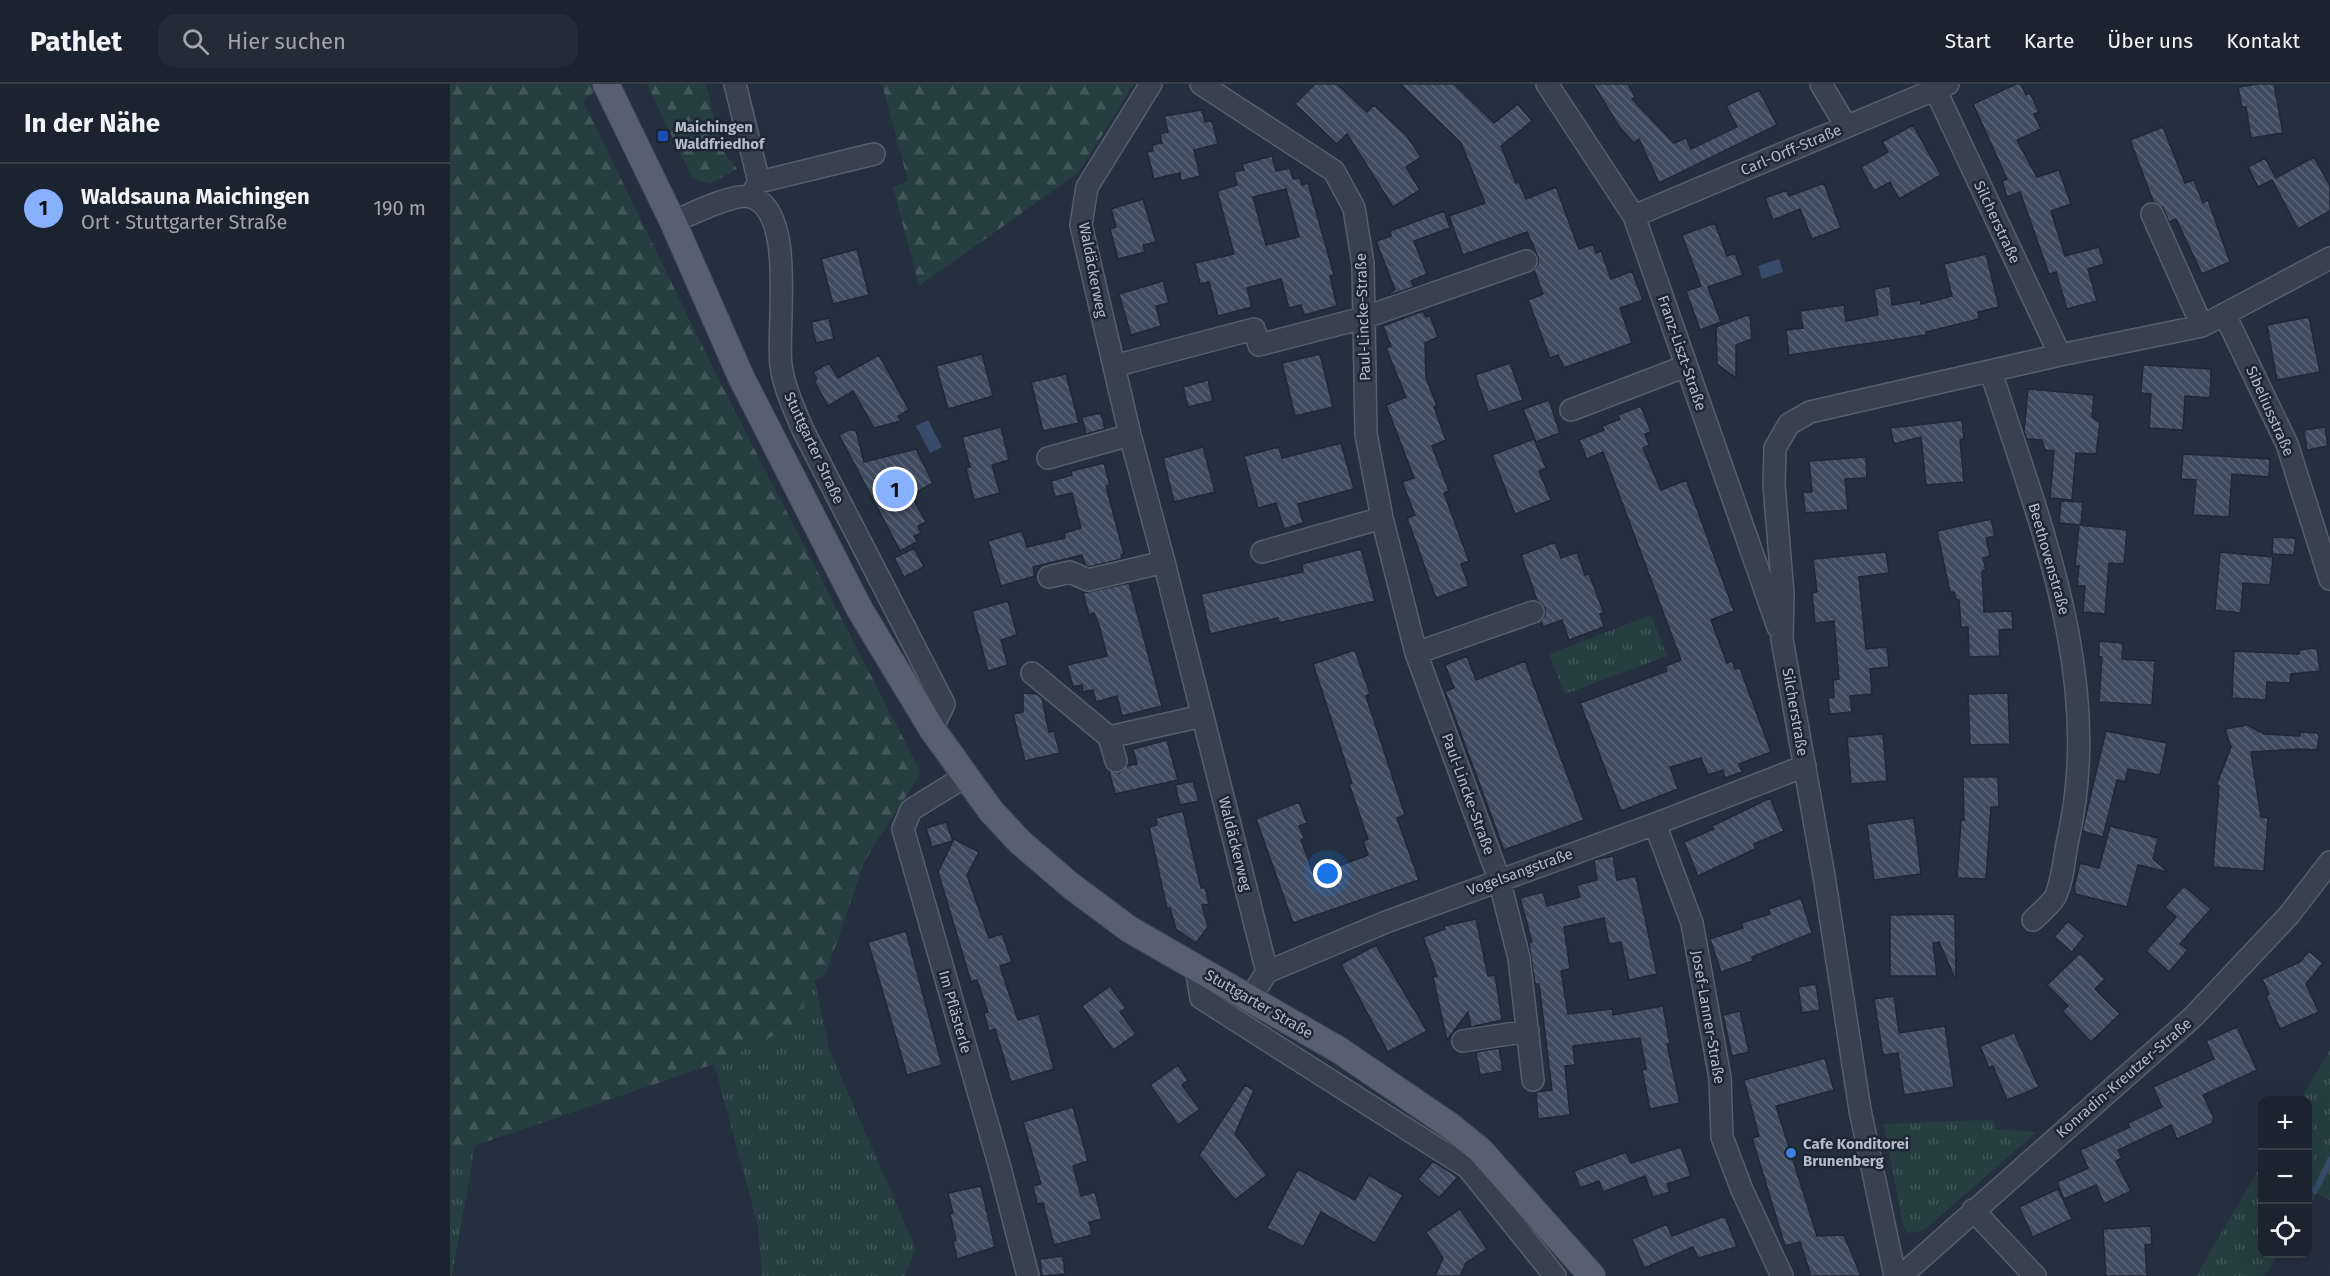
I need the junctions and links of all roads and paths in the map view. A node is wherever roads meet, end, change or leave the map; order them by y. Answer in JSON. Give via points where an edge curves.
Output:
{"nodes":[{"id":1,"x":606,"y":84,"type":"edge"},
{"id":2,"x":735,"y":84,"type":"edge"},
{"id":3,"x":1150,"y":84,"type":"edge"},
{"id":4,"x":1201,"y":84,"type":"edge"},
{"id":5,"x":1546,"y":84,"type":"edge"},
{"id":6,"x":1821,"y":84,"type":"edge"},
{"id":7,"x":1942,"y":87,"type":"edge"},
{"id":8,"x":1846,"y":126,"type":"junction"},
{"id":9,"x":874,"y":153,"type":"dead end"},
{"id":10,"x":755,"y":189,"type":"junction"},
{"id":11,"x":2152,"y":214,"type":"dead end"},
{"id":12,"x":1634,"y":216,"type":"junction"},
{"id":13,"x":673,"y":222,"type":"junction"},
{"id":14,"x":2330,"y":258,"type":"edge"},
{"id":15,"x":1526,"y":261,"type":"dead end"},
{"id":16,"x":2225,"y":315,"type":"junction"},
{"id":17,"x":1363,"y":318,"type":"junction"},
{"id":18,"x":2202,"y":326,"type":"junction"},
{"id":19,"x":2060,"y":355,"type":"junction"},
{"id":20,"x":1114,"y":366,"type":"junction"},
{"id":21,"x":1686,"y":366,"type":"junction"},
{"id":22,"x":1991,"y":372,"type":"junction"},
{"id":23,"x":1571,"y":410,"type":"dead end"},
{"id":24,"x":1130,"y":435,"type":"junction"},
{"id":25,"x":1048,"y":458,"type":"dead end"},
{"id":26,"x":1382,"y":518,"type":"junction"},
{"id":27,"x":1262,"y":552,"type":"dead end"},
{"id":28,"x":1164,"y":562,"type":"junction"},
{"id":29,"x":1049,"y":577,"type":"dead end"},
{"id":30,"x":2330,"y":579,"type":"edge"},
{"id":31,"x":1533,"y":612,"type":"dead end"},
{"id":32,"x":1782,"y":639,"type":"junction"},
{"id":33,"x":1416,"y":653,"type":"junction"},
{"id":34,"x":1032,"y":673,"type":"dead end"},
{"id":35,"x":1202,"y":716,"type":"junction"},
{"id":36,"x":932,"y":729,"type":"junction"},
{"id":37,"x":1109,"y":737,"type":"junction"},
{"id":38,"x":1116,"y":761,"type":"dead end"},
{"id":39,"x":1805,"y":766,"type":"junction"},
{"id":40,"x":964,"y":777,"type":"junction"},
{"id":41,"x":1655,"y":824,"type":"junction"},
{"id":42,"x":2330,"y":862,"type":"edge"},
{"id":43,"x":1499,"y":879,"type":"junction"},
{"id":44,"x":2033,"y":921,"type":"dead end"},
{"id":45,"x":1196,"y":968,"type":"junction"},
{"id":46,"x":1267,"y":972,"type":"junction"},
{"id":47,"x":1250,"y":998,"type":"junction"},
{"id":48,"x":1528,"y":1031,"type":"junction"},
{"id":49,"x":1463,"y":1041,"type":"dead end"},
{"id":50,"x":1533,"y":1080,"type":"dead end"},
{"id":51,"x":1973,"y":1210,"type":"junction"},
{"id":52,"x":1028,"y":1276,"type":"edge"},
{"id":53,"x":1555,"y":1276,"type":"edge"},
{"id":54,"x":1592,"y":1276,"type":"edge"},
{"id":55,"x":1782,"y":1276,"type":"edge"},
{"id":56,"x":1894,"y":1276,"type":"edge"},
{"id":57,"x":1900,"y":1276,"type":"edge"},
{"id":58,"x":2036,"y":1276,"type":"edge"}],
"edges":[{"from":1,"to":13,"type":"main road","name":"Stuttgarter Straße"},
{"from":2,"to":10,"type":"street"},
{"from":3,"to":20,"type":"street","name":"Waldäckerweg","via":[[1087,187],[1083,208],[1081,225]]},
{"from":4,"to":17,"type":"street","name":"Paul-Lincke-Straße","via":[[1334,171],[1354,208],[1363,264]]},
{"from":5,"to":12,"type":"street","name":"Franz-Liszt-Straße"},
{"from":6,"to":8,"type":"street"},
{"from":7,"to":8,"type":"street","name":"Carl-Orff-Straße"},
{"from":7,"to":19,"type":"street","name":"Silcherstraße"},
{"from":8,"to":12,"type":"street","name":"Carl-Orff-Straße"},
{"from":9,"to":10,"type":"street"},
{"from":10,"to":13,"type":"street"},
{"from":10,"to":36,"type":"street","name":"Stuttgarter Straße","via":[[774,224],[779,247],[780,362],[784,384],[803,429],[944,704]]},
{"from":11,"to":18,"type":"street"},
{"from":12,"to":21,"type":"street","name":"Franz-Liszt-Straße"},
{"from":13,"to":36,"type":"main road","name":"Stuttgarter Straße","via":[[741,377],[822,536],[860,609]]},
{"from":14,"to":16,"type":"street","name":"Silcherstraße"},
{"from":15,"to":17,"type":"street"},
{"from":16,"to":18,"type":"street","name":"Silcherstraße"},
{"from":16,"to":30,"type":"street","name":"Sibeliusstraße","via":[[2287,444]]},
{"from":17,"to":20,"type":"street","via":[[1258,345],[1254,329]]},
{"from":17,"to":26,"type":"street","name":"Paul-Lincke-Straße","via":[[1366,434]]},
{"from":18,"to":19,"type":"street","name":"Silcherstraße"},
{"from":19,"to":22,"type":"street","name":"Silcherstraße"},
{"from":20,"to":24,"type":"street","name":"Waldäckerweg"},
{"from":21,"to":23,"type":"street"},
{"from":21,"to":32,"type":"street","name":"Franz-Liszt-Straße"},
{"from":22,"to":32,"type":"street","name":"Silcherstraße","via":[[1810,412],[1789,424],[1775,448],[1774,484],[1784,594]]},
{"from":22,"to":44,"type":"street","name":"Beethovenstraße","via":[[2057,578],[2072,649],[2078,727],[2076,786],[2054,897]]},
{"from":24,"to":25,"type":"street"},
{"from":24,"to":28,"type":"street","name":"Waldäckerweg"},
{"from":26,"to":27,"type":"street"},
{"from":26,"to":33,"type":"street","name":"Paul-Lincke-Straße"},
{"from":28,"to":29,"type":"street","via":[[1088,580],[1070,572]]},
{"from":28,"to":35,"type":"street","name":"Waldäckerweg"},
{"from":31,"to":33,"type":"street"},
{"from":32,"to":39,"type":"street","name":"Silcherstraße"},
{"from":33,"to":43,"type":"street","name":"Paul-Lincke-Straße"},
{"from":34,"to":37,"type":"street"},
{"from":35,"to":37,"type":"street"},
{"from":35,"to":46,"type":"street","name":"Waldäckerweg"},
{"from":36,"to":40,"type":"main road","name":"Stuttgarter Straße"},
{"from":37,"to":38,"type":"street"},
{"from":39,"to":41,"type":"street","name":"Vogelsangstraße"},
{"from":39,"to":56,"type":"street","name":"Silcherstraße","via":[[1860,1110]]},
{"from":40,"to":45,"type":"main road","name":"Stuttgarter Straße","via":[[1020,842],[1070,885],[1129,929]]},
{"from":40,"to":52,"type":"street","name":"Im Pflästerle","via":[[912,810],[903,829]]},
{"from":41,"to":43,"type":"street","name":"Vogelsangstraße"},
{"from":41,"to":55,"type":"street","name":"Josef-Lanner-Straße","via":[[1692,924],[1720,1078],[1722,1137]]},
{"from":42,"to":51,"type":"street","name":"Konradin-Kreutzer-Straße","via":[[2289,915],[2193,1017]]},
{"from":43,"to":46,"type":"street","name":"Vogelsangstraße"},
{"from":43,"to":48,"type":"street","name":"Paul-Lincke-Straße","via":[[1519,958]]},
{"from":45,"to":47,"type":"main road","name":"Stuttgarter Straße"},
{"from":45,"to":53,"type":"street","via":[[1201,998],[1468,1168]]},
{"from":46,"to":47,"type":"street"},
{"from":47,"to":54,"type":"main road","name":"Stuttgarter Straße","via":[[1396,1087],[1480,1150]]},
{"from":48,"to":49,"type":"street"},
{"from":48,"to":50,"type":"street","name":"Paul-Lincke-Straße"},
{"from":51,"to":57,"type":"street","name":"Konradin-Kreutzer-Straße"},
{"from":51,"to":58,"type":"street"}]}
